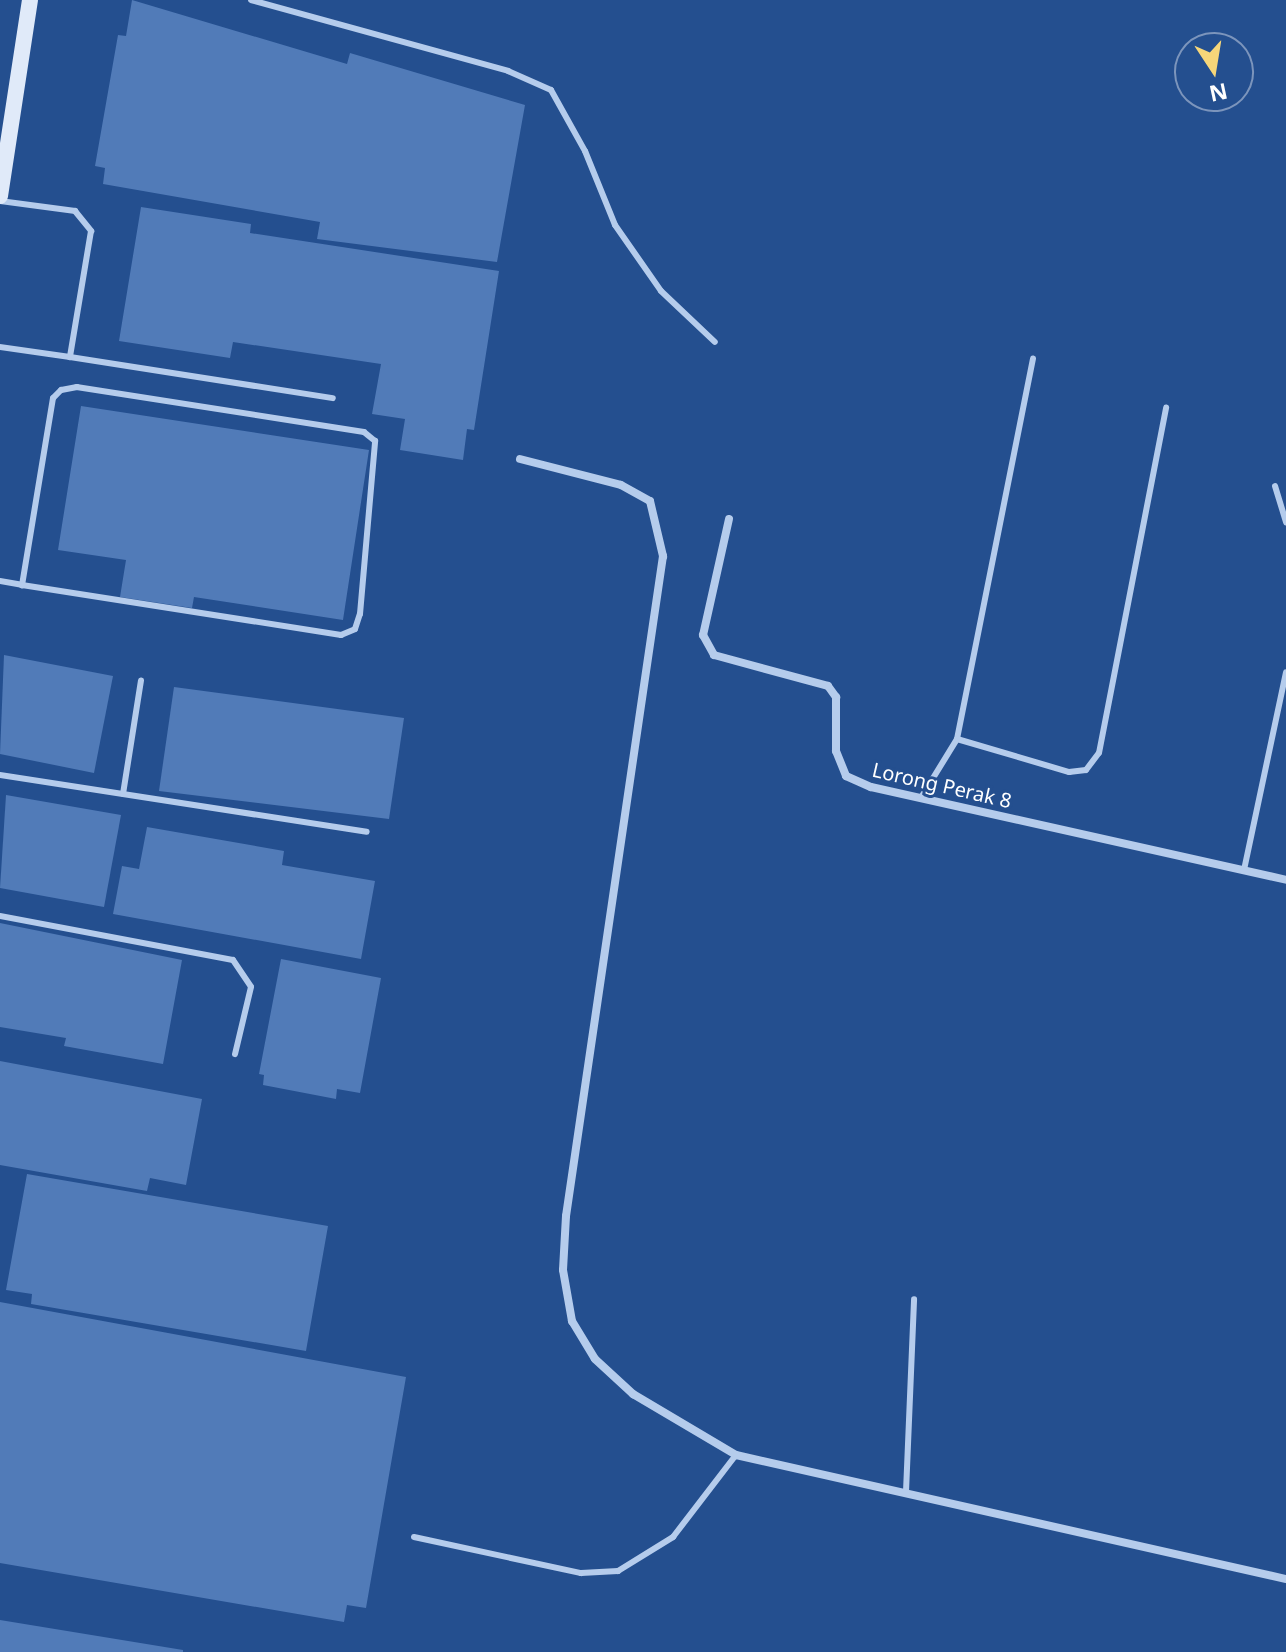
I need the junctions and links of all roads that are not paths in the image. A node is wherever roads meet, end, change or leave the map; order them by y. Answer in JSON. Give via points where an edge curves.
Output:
{"nodes":[{"id":1,"x":30,"y":0,"type":"edge"},
{"id":2,"x":251,"y":0,"type":"edge"},
{"id":3,"x":0,"y":198,"type":"edge"},
{"id":4,"x":715,"y":342,"type":"dead end"},
{"id":5,"x":0,"y":347,"type":"edge"},
{"id":6,"x":70,"y":357,"type":"junction"},
{"id":7,"x":1033,"y":359,"type":"dead end"},
{"id":8,"x":333,"y":398,"type":"dead end"},
{"id":9,"x":1166,"y":407,"type":"dead end"},
{"id":10,"x":520,"y":459,"type":"dead end"},
{"id":11,"x":1275,"y":486,"type":"dead end"},
{"id":12,"x":729,"y":519,"type":"dead end"},
{"id":13,"x":1286,"y":522,"type":"edge"},
{"id":14,"x":0,"y":581,"type":"edge"},
{"id":15,"x":22,"y":585,"type":"junction"},
{"id":16,"x":1286,"y":672,"type":"edge"},
{"id":17,"x":141,"y":680,"type":"dead end"},
{"id":18,"x":957,"y":739,"type":"junction"},
{"id":19,"x":0,"y":775,"type":"edge"},
{"id":20,"x":123,"y":794,"type":"junction"},
{"id":21,"x":922,"y":796,"type":"junction"},
{"id":22,"x":367,"y":832,"type":"dead end"},
{"id":23,"x":1244,"y":870,"type":"junction"},
{"id":24,"x":1286,"y":880,"type":"edge"},
{"id":25,"x":0,"y":916,"type":"edge"},
{"id":26,"x":235,"y":1054,"type":"dead end"},
{"id":27,"x":914,"y":1299,"type":"dead end"},
{"id":28,"x":736,"y":1455,"type":"junction"},
{"id":29,"x":906,"y":1492,"type":"junction"},
{"id":30,"x":414,"y":1537,"type":"dead end"},
{"id":31,"x":1286,"y":1579,"type":"edge"}],
"edges":[{"from":1,"to":3,"type":"main road"},
{"from":2,"to":4,"type":"lane","via":[[508,71],[551,90],[585,151],[615,225],[661,291]]},
{"from":3,"to":6,"type":"lane","via":[[75,211],[91,231]]},
{"from":5,"to":6,"type":"lane"},
{"from":6,"to":8,"type":"lane"},
{"from":7,"to":18,"type":"lane"},
{"from":9,"to":18,"type":"lane","via":[[1099,753],[1086,770],[1069,772]]},
{"from":10,"to":28,"type":"street","via":[[621,485],[650,501],[663,556],[566,1216],[563,1270],[572,1321],[595,1359],[633,1394]]},
{"from":11,"to":13,"type":"lane"},
{"from":12,"to":21,"type":"street","name":"Lorong Perak 8","via":[[703,615],[703,635],[714,655],[828,686],[836,697],[836,751],[846,776],[871,787]]},
{"from":14,"to":15,"type":"lane"},
{"from":15,"to":15,"type":"lane","via":[[341,635],[355,629],[360,614],[375,441],[364,432],[77,387],[61,390],[53,398]]},
{"from":16,"to":23,"type":"lane"},
{"from":17,"to":20,"type":"lane"},
{"from":18,"to":21,"type":"lane"},
{"from":19,"to":20,"type":"lane"},
{"from":20,"to":22,"type":"lane"},
{"from":21,"to":23,"type":"street","name":"Lorong Perak 8"},
{"from":23,"to":24,"type":"street","name":"Lorong Perak 8"},
{"from":25,"to":26,"type":"lane","via":[[233,960],[251,987]]},
{"from":27,"to":29,"type":"lane"},
{"from":28,"to":29,"type":"street"},
{"from":28,"to":30,"type":"lane","via":[[673,1537],[618,1571],[581,1573]]},
{"from":29,"to":31,"type":"street"}]}
